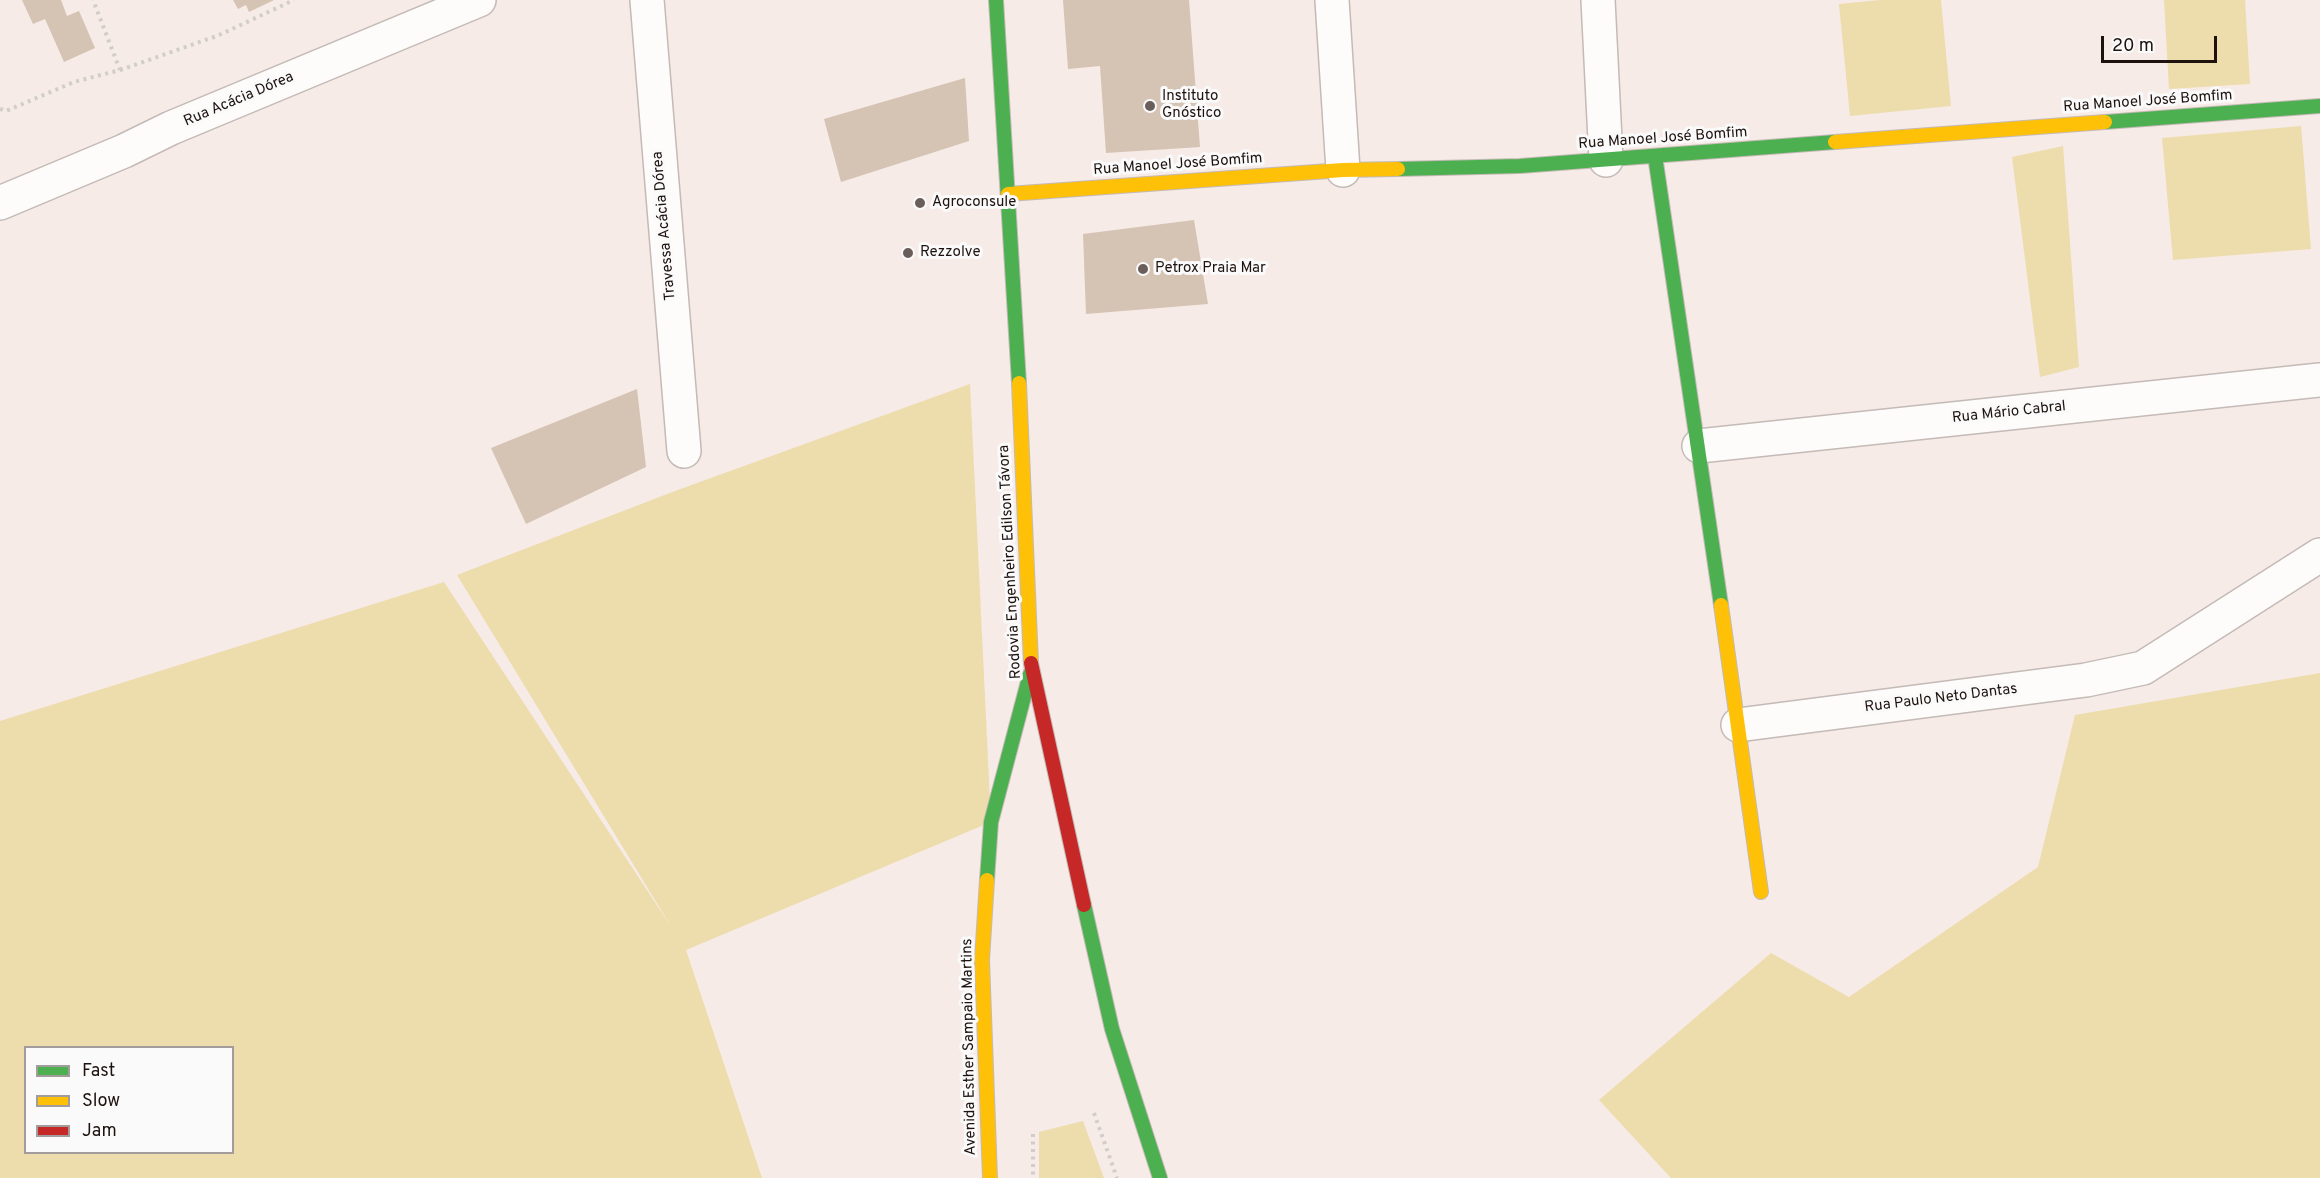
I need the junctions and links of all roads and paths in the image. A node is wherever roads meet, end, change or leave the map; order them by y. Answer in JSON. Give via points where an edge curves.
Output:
{"nodes":[{"id":1,"x":93,"y":0,"type":"edge"},
{"id":2,"x":294,"y":0,"type":"edge"},
{"id":3,"x":479,"y":0,"type":"edge"},
{"id":4,"x":647,"y":0,"type":"edge"},
{"id":5,"x":996,"y":0,"type":"edge"},
{"id":6,"x":1332,"y":0,"type":"edge"},
{"id":7,"x":1598,"y":0,"type":"edge"},
{"id":8,"x":120,"y":70,"type":"junction"},
{"id":9,"x":2320,"y":106,"type":"edge"},
{"id":10,"x":0,"y":109,"type":"edge"},
{"id":11,"x":1655,"y":156,"type":"junction"},
{"id":12,"x":1606,"y":160,"type":"junction"},
{"id":13,"x":1343,"y":170,"type":"junction"},
{"id":14,"x":1008,"y":194,"type":"junction"},
{"id":15,"x":0,"y":203,"type":"edge"},
{"id":16,"x":2320,"y":380,"type":"edge"},
{"id":17,"x":1699,"y":446,"type":"junction"},
{"id":18,"x":684,"y":452,"type":"dead end"},
{"id":19,"x":2320,"y":555,"type":"edge"},
{"id":20,"x":1031,"y":669,"type":"junction"},
{"id":21,"x":1738,"y":725,"type":"junction"},
{"id":22,"x":1761,"y":892,"type":"dead end"},
{"id":23,"x":1094,"y":1113,"type":"dead end"},
{"id":24,"x":1033,"y":1134,"type":"dead end"},
{"id":25,"x":990,"y":1178,"type":"edge"},
{"id":26,"x":1034,"y":1178,"type":"edge"},
{"id":27,"x":1117,"y":1178,"type":"edge"},
{"id":28,"x":1160,"y":1178,"type":"edge"}],
"edges":[{"from":1,"to":8,"type":"path"},
{"from":2,"to":8,"type":"path","via":[[217,36]]},
{"from":3,"to":15,"type":"street","name":"Rua Acácia Dórea"},
{"from":4,"to":18,"type":"street","name":"Travessa Acácia Dórea"},
{"from":5,"to":14,"type":"street","name":"Rodovia Engenheiro Edilson Távora"},
{"from":6,"to":13,"type":"street"},
{"from":7,"to":12,"type":"street"},
{"from":8,"to":10,"type":"path","via":[[74,82],[6,111]]},
{"from":9,"to":11,"type":"street","name":"Rua Manoel José Bomfim"},
{"from":11,"to":12,"type":"street","name":"Rua Manoel José Bomfim"},
{"from":11,"to":17,"type":"street"},
{"from":12,"to":13,"type":"street","name":"Rua Manoel José Bomfim"},
{"from":13,"to":14,"type":"street","name":"Rua Manoel José Bomfim"},
{"from":14,"to":20,"type":"street","name":"Rodovia Engenheiro Edilson Távora"},
{"from":16,"to":17,"type":"street","name":"Rua Mário Cabral"},
{"from":17,"to":21,"type":"street"},
{"from":19,"to":21,"type":"street","name":"Rua Paulo Neto Dantas","via":[[2143,668],[2086,680]]},
{"from":20,"to":25,"type":"street","name":"Avenida Esther Sampaio Martins","via":[[991,822],[982,960]]},
{"from":20,"to":28,"type":"street","name":"Rodovia Engenheiro Edilson Távora","via":[[1112,1029]]},
{"from":21,"to":22,"type":"street"},
{"from":23,"to":27,"type":"path"},
{"from":24,"to":26,"type":"path"}]}
